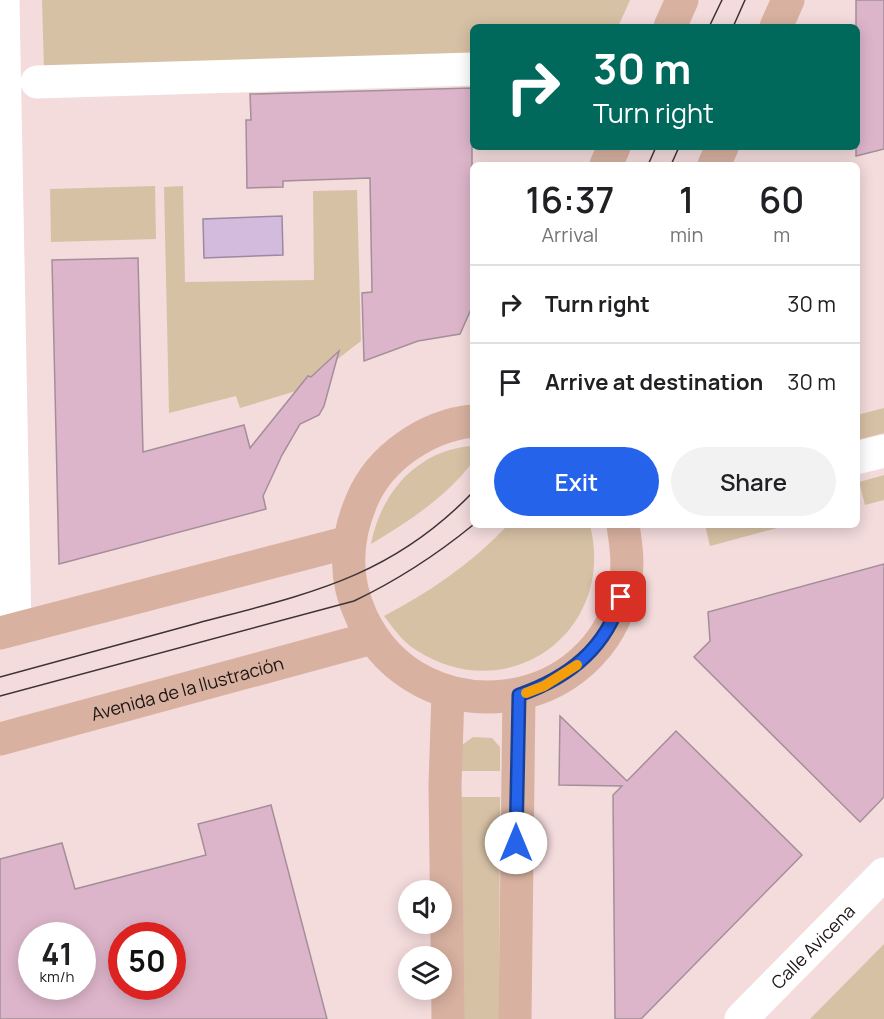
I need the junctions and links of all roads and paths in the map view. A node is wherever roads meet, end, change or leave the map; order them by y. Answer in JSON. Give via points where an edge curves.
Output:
{"nodes":[{"id":1,"x":3,"y":0,"type":"edge"},
{"id":2,"x":682,"y":0,"type":"edge"},
{"id":3,"x":788,"y":0,"type":"edge"},
{"id":4,"x":671,"y":24,"type":"edge"},
{"id":5,"x":777,"y":24,"type":"edge"},
{"id":6,"x":470,"y":69,"type":"edge"},
{"id":7,"x":22,"y":83,"type":"junction"},
{"id":8,"x":470,"y":422,"type":"edge"},
{"id":9,"x":884,"y":451,"type":"edge"},
{"id":10,"x":860,"y":457,"type":"edge"},
{"id":11,"x":623,"y":528,"type":"edge"},
{"id":12,"x":349,"y":542,"type":"junction"},
{"id":13,"x":8,"y":632,"type":"edge"},
{"id":14,"x":372,"y":638,"type":"junction"},
{"id":15,"x":448,"y":693,"type":"junction"},
{"id":16,"x":519,"y":695,"type":"junction"},
{"id":17,"x":0,"y":738,"type":"edge"},
{"id":18,"x":884,"y":874,"type":"edge"},
{"id":19,"x":448,"y":1019,"type":"edge"},
{"id":20,"x":516,"y":1019,"type":"edge"},
{"id":21,"x":741,"y":1019,"type":"edge"}],
"edges":[{"from":1,"to":7,"type":"street"},
{"from":2,"to":4,"type":"main road"},
{"from":3,"to":5,"type":"main road"},
{"from":6,"to":7,"type":"street"},
{"from":7,"to":13,"type":"street"},
{"from":8,"to":12,"type":"main road","via":[[439,429],[396,455],[364,494]]},
{"from":9,"to":10,"type":"street"},
{"from":11,"to":16,"type":"main road","via":[[625,584],[603,638],[567,674]]},
{"from":12,"to":13,"type":"main road"},
{"from":12,"to":14,"type":"main road","via":[[351,590]]},
{"from":14,"to":15,"type":"main road","via":[[406,672]]},
{"from":14,"to":17,"type":"main road","name":"Avenida de la Ilustración"},
{"from":15,"to":16,"type":"main road","via":[[484,698]]},
{"from":15,"to":19,"type":"main road"},
{"from":16,"to":20,"type":"main road"},
{"from":18,"to":21,"type":"street","name":"Calle Avicena"}]}
